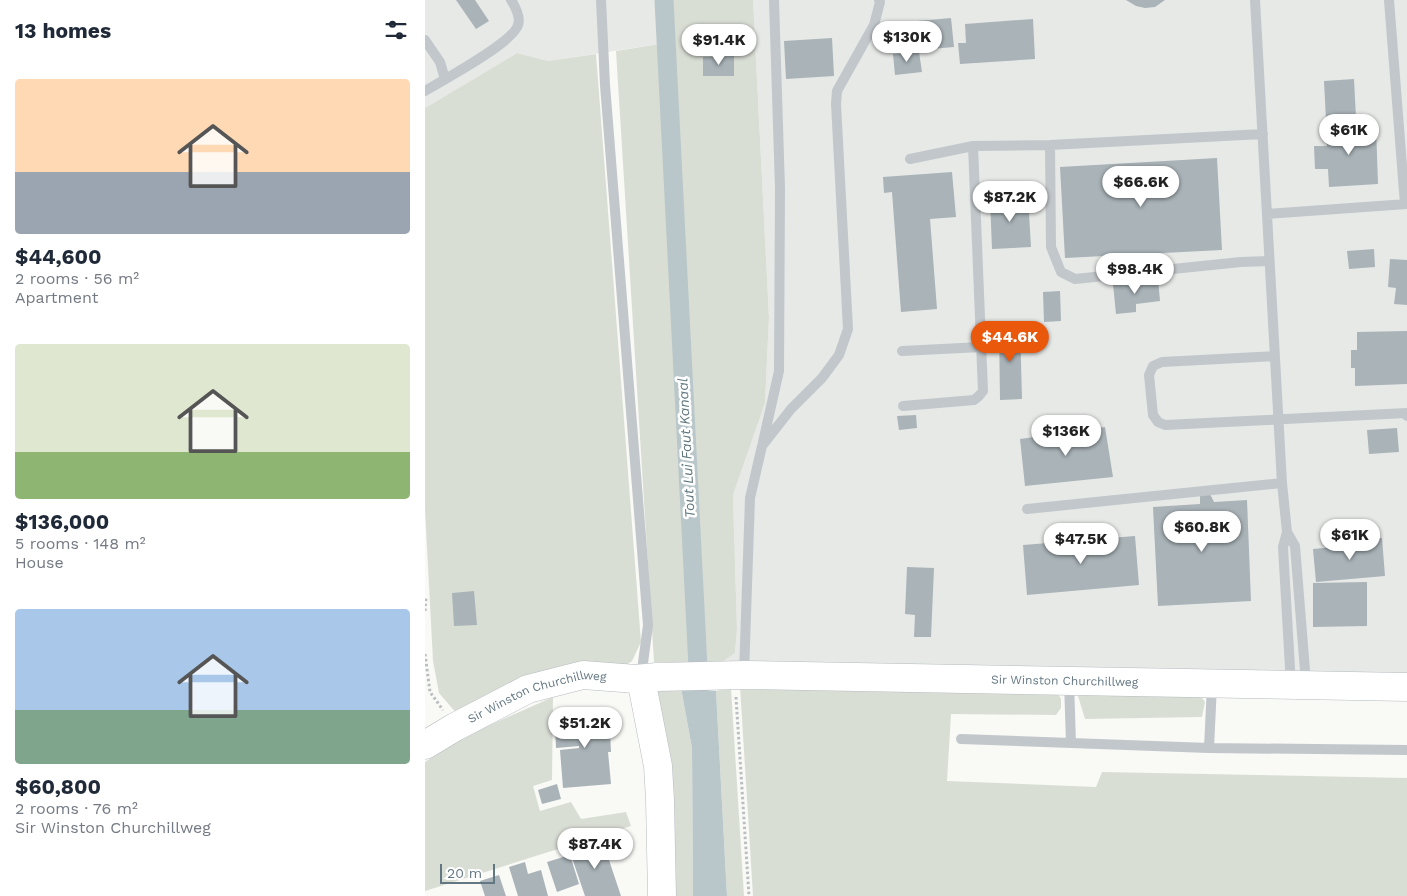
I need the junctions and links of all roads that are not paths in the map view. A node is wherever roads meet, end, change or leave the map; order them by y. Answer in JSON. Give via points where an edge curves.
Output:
{"nodes":[{"id":1,"x":511,"y":0,"type":"edge"},
{"id":2,"x":601,"y":0,"type":"edge"},
{"id":3,"x":774,"y":0,"type":"edge"},
{"id":4,"x":879,"y":0,"type":"edge"},
{"id":5,"x":1255,"y":0,"type":"edge"},
{"id":6,"x":1389,"y":0,"type":"edge"},
{"id":7,"x":425,"y":40,"type":"edge"},
{"id":8,"x":445,"y":79,"type":"junction"},
{"id":9,"x":425,"y":91,"type":"edge"},
{"id":10,"x":1263,"y":134,"type":"junction"},
{"id":11,"x":1050,"y":144,"type":"junction"},
{"id":12,"x":973,"y":146,"type":"junction"},
{"id":13,"x":910,"y":159,"type":"dead end"},
{"id":14,"x":1406,"y":204,"type":"edge"},
{"id":15,"x":1267,"y":214,"type":"junction"},
{"id":16,"x":1269,"y":262,"type":"junction"},
{"id":17,"x":981,"y":346,"type":"junction"},
{"id":18,"x":902,"y":351,"type":"dead end"},
{"id":19,"x":1275,"y":356,"type":"junction"},
{"id":20,"x":903,"y":406,"type":"dead end"},
{"id":21,"x":1407,"y":416,"type":"edge"},
{"id":22,"x":1279,"y":419,"type":"junction"},
{"id":23,"x":762,"y":446,"type":"junction"},
{"id":24,"x":1282,"y":483,"type":"junction"},
{"id":25,"x":1027,"y":509,"type":"dead end"},
{"id":26,"x":733,"y":676,"type":"junction"},
{"id":27,"x":649,"y":678,"type":"junction"},
{"id":28,"x":1069,"y":681,"type":"junction"},
{"id":29,"x":1212,"y":684,"type":"junction"},
{"id":30,"x":1299,"y":685,"type":"junction"},
{"id":31,"x":1407,"y":687,"type":"edge"},
{"id":32,"x":961,"y":738,"type":"dead end"},
{"id":33,"x":1071,"y":743,"type":"junction"},
{"id":34,"x":425,"y":745,"type":"edge"},
{"id":35,"x":1209,"y":748,"type":"junction"},
{"id":36,"x":1407,"y":750,"type":"edge"},
{"id":37,"x":662,"y":896,"type":"edge"}],
"edges":[{"from":1,"to":8,"type":"lane","via":[[519,22],[515,32]]},
{"from":2,"to":27,"type":"lane","via":[[605,95],[648,625]]},
{"from":3,"to":23,"type":"lane","via":[[780,188],[779,371]]},
{"from":4,"to":23,"type":"lane","via":[[874,25],[837,91],[835,104],[848,329],[839,355]]},
{"from":5,"to":10,"type":"lane"},
{"from":6,"to":14,"type":"lane"},
{"from":7,"to":8,"type":"lane","via":[[440,62]]},
{"from":8,"to":9,"type":"lane"},
{"from":10,"to":11,"type":"lane"},
{"from":10,"to":15,"type":"lane"},
{"from":11,"to":12,"type":"lane"},
{"from":11,"to":16,"type":"lane","via":[[1051,247],[1061,272],[1075,279]]},
{"from":12,"to":13,"type":"lane"},
{"from":12,"to":17,"type":"lane"},
{"from":14,"to":15,"type":"lane"},
{"from":15,"to":16,"type":"lane"},
{"from":16,"to":19,"type":"lane"},
{"from":17,"to":18,"type":"lane"},
{"from":17,"to":20,"type":"lane","via":[[983,390],[974,400]]},
{"from":19,"to":22,"type":"lane"},
{"from":19,"to":22,"type":"lane","via":[[1163,362],[1153,366],[1149,375],[1153,415],[1165,425]]},
{"from":21,"to":22,"type":"lane"},
{"from":22,"to":24,"type":"lane"},
{"from":23,"to":26,"type":"lane","via":[[750,498]]},
{"from":24,"to":25,"type":"lane"},
{"from":24,"to":30,"type":"lane","via":[[1287,532],[1283,548]]},
{"from":26,"to":27,"type":"street","name":"Sir Winston Churchillweg"},
{"from":26,"to":28,"type":"street","name":"Sir Winston Churchillweg"},
{"from":27,"to":34,"type":"street","name":"Sir Winston Churchillweg","via":[[583,674],[528,689]]},
{"from":27,"to":37,"type":"street","via":[[658,766]]},
{"from":28,"to":29,"type":"street","name":"Sir Winston Churchillweg"},
{"from":28,"to":33,"type":"lane"},
{"from":29,"to":30,"type":"street","name":"Sir Winston Churchillweg"},
{"from":29,"to":35,"type":"lane"},
{"from":30,"to":31,"type":"street","name":"Sir Winston Churchillweg"},
{"from":32,"to":33,"type":"lane"},
{"from":33,"to":35,"type":"lane"},
{"from":35,"to":36,"type":"lane"}]}
